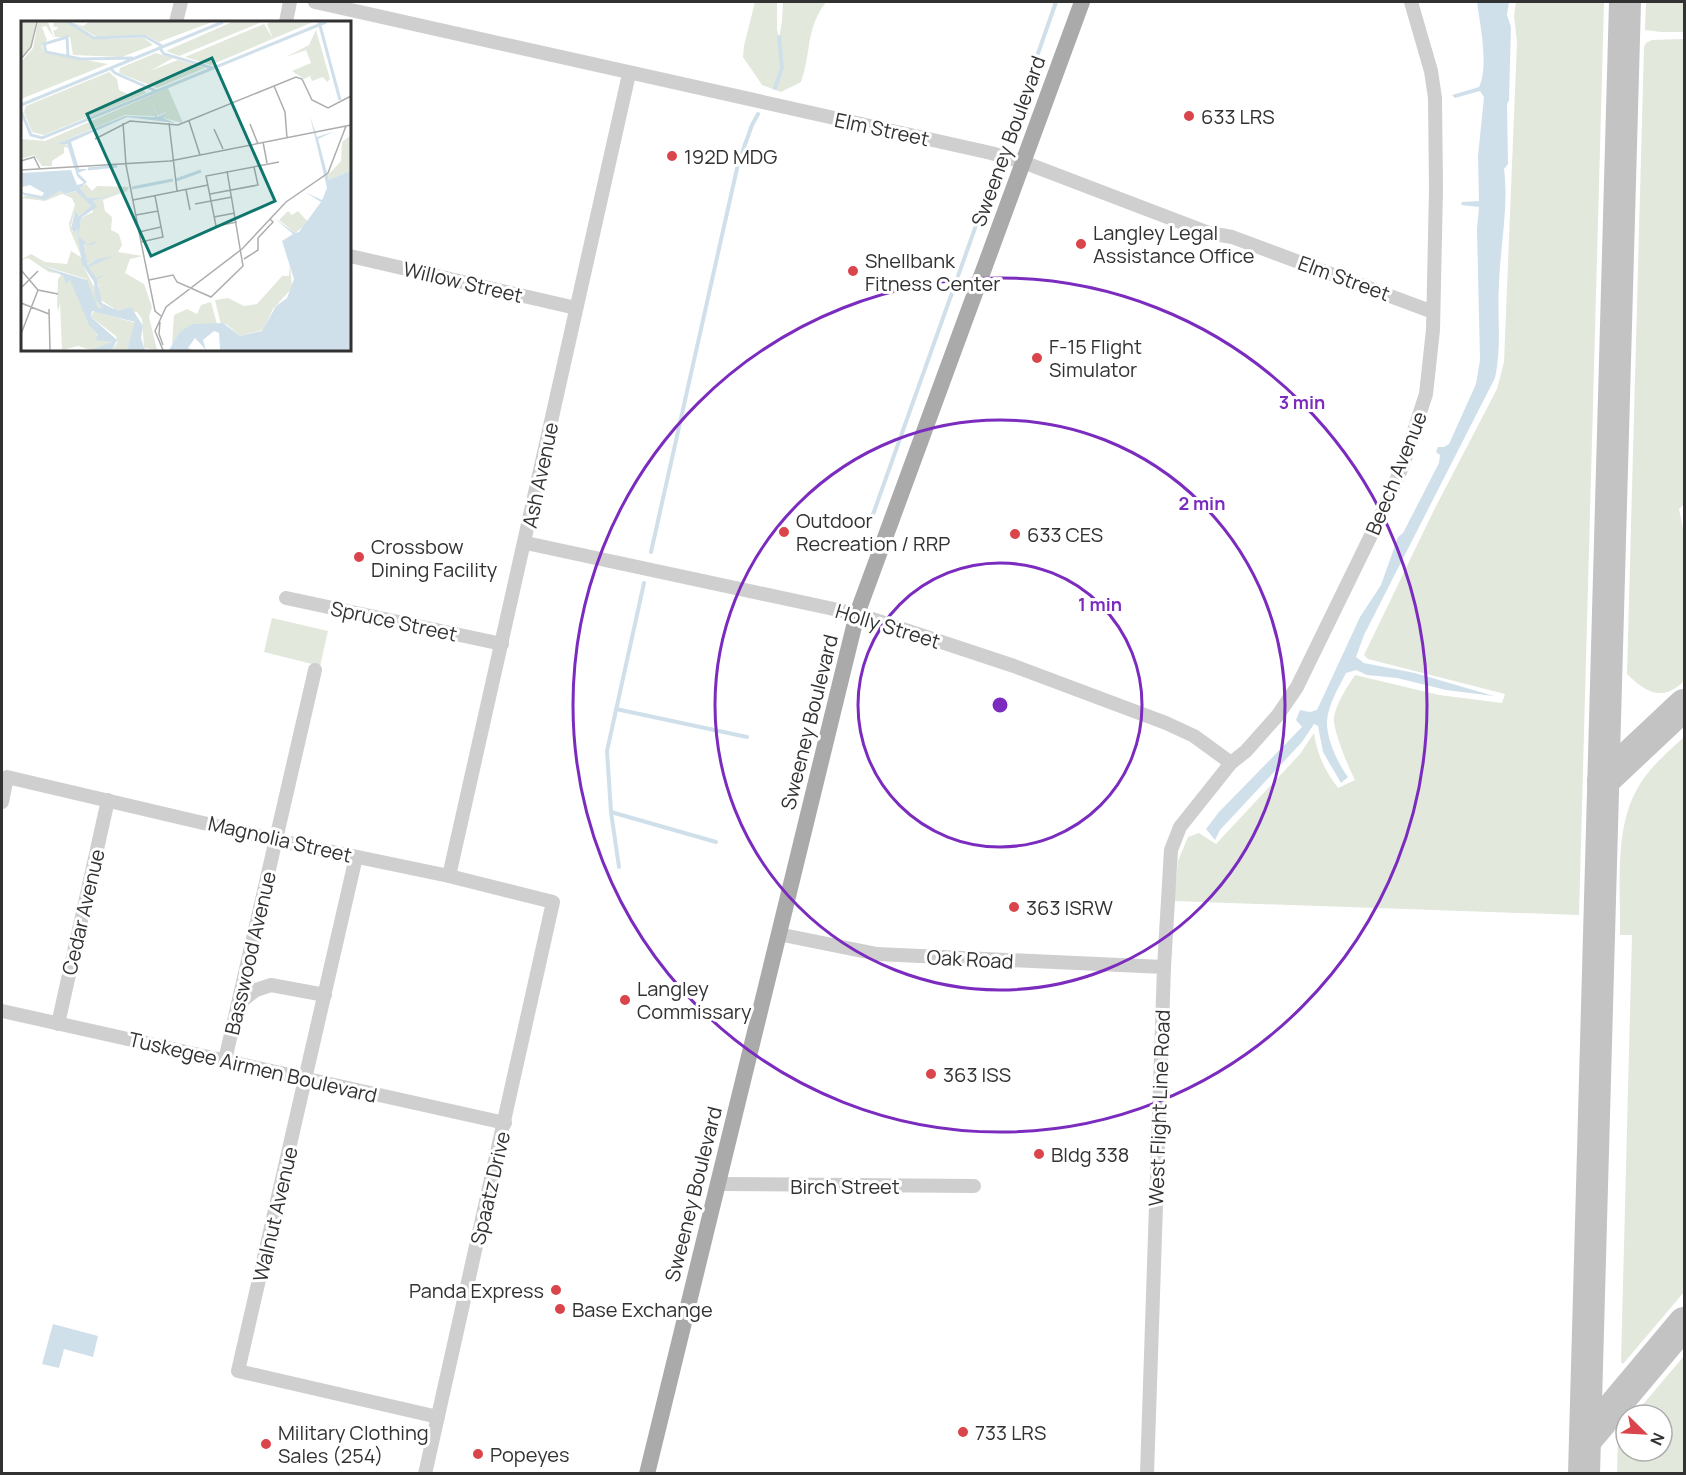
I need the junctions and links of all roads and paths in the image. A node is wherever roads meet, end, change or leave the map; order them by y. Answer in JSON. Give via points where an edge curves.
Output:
{"nodes":[{"id":1,"x":181,"y":2,"type":"edge"},
{"id":2,"x":290,"y":2,"type":"edge"},
{"id":3,"x":315,"y":2,"type":"edge"},
{"id":4,"x":1082,"y":2,"type":"edge"},
{"id":5,"x":1411,"y":2,"type":"edge"},
{"id":6,"x":176,"y":21,"type":"edge"},
{"id":7,"x":286,"y":21,"type":"edge"},
{"id":8,"x":630,"y":74,"type":"junction"},
{"id":9,"x":1023,"y":162,"type":"junction"},
{"id":10,"x":351,"y":256,"type":"edge"},
{"id":11,"x":576,"y":308,"type":"junction"},
{"id":12,"x":1433,"y":312,"type":"junction"},
{"id":13,"x":526,"y":543,"type":"junction"},
{"id":14,"x":286,"y":598,"type":"dead end"},
{"id":15,"x":857,"y":614,"type":"junction"},
{"id":16,"x":502,"y":645,"type":"junction"},
{"id":17,"x":315,"y":670,"type":"dead end"},
{"id":18,"x":1231,"y":763,"type":"junction"},
{"id":19,"x":108,"y":800,"type":"junction"},
{"id":20,"x":2,"y":802,"type":"edge"},
{"id":21,"x":276,"y":840,"type":"junction"},
{"id":22,"x":356,"y":856,"type":"junction"},
{"id":23,"x":449,"y":876,"type":"junction"},
{"id":24,"x":553,"y":902,"type":"joint"},
{"id":25,"x":778,"y":934,"type":"junction"},
{"id":26,"x":1164,"y":967,"type":"junction"},
{"id":27,"x":325,"y":995,"type":"junction"},
{"id":28,"x":238,"y":1003,"type":"junction"},
{"id":29,"x":2,"y":1011,"type":"edge"},
{"id":30,"x":58,"y":1024,"type":"junction"},
{"id":31,"x":225,"y":1060,"type":"junction"},
{"id":32,"x":306,"y":1078,"type":"junction"},
{"id":33,"x":505,"y":1124,"type":"junction"},
{"id":34,"x":717,"y":1184,"type":"junction"},
{"id":35,"x":974,"y":1186,"type":"dead end"},
{"id":36,"x":438,"y":1417,"type":"junction"},
{"id":37,"x":425,"y":1473,"type":"edge"},
{"id":38,"x":647,"y":1473,"type":"edge"},
{"id":39,"x":1147,"y":1473,"type":"edge"}],
"edges":[{"from":1,"to":6,"type":"street"},
{"from":2,"to":7,"type":"street"},
{"from":3,"to":8,"type":"street","name":"Elm Street"},
{"from":4,"to":9,"type":"main road","name":"Sweeney Boulevard"},
{"from":5,"to":12,"type":"street","name":"Beech Avenue","via":[[1435,98]]},
{"from":8,"to":9,"type":"street","name":"Elm Street"},
{"from":8,"to":11,"type":"street","name":"Ash Avenue"},
{"from":9,"to":12,"type":"street","name":"Elm Street"},
{"from":9,"to":15,"type":"main road","name":"Sweeney Boulevard"},
{"from":10,"to":11,"type":"street","name":"Willow Street"},
{"from":11,"to":13,"type":"street","name":"Ash Avenue"},
{"from":12,"to":18,"type":"street","name":"Beech Avenue","via":[[1426,394],[1403,465],[1379,519],[1298,687],[1258,738]]},
{"from":13,"to":15,"type":"street","name":"Holly Street"},
{"from":13,"to":16,"type":"street","name":"Ash Avenue"},
{"from":14,"to":16,"type":"street","name":"Spruce Street"},
{"from":15,"to":18,"type":"street","name":"Holly Street","via":[[1014,666],[1166,723],[1194,736]]},
{"from":15,"to":25,"type":"main road","name":"Sweeney Boulevard"},
{"from":16,"to":23,"type":"street","name":"Ash Avenue"},
{"from":17,"to":21,"type":"street","name":"Basswood Avenue"},
{"from":18,"to":26,"type":"street","name":"West Flight Line Road","via":[[1180,827],[1171,850]]},
{"from":19,"to":20,"type":"street","name":"Magnolia Street","via":[[7,777]]},
{"from":19,"to":21,"type":"street","name":"Magnolia Street"},
{"from":19,"to":30,"type":"street","name":"Cedar Avenue"},
{"from":21,"to":22,"type":"street","name":"Magnolia Street"},
{"from":21,"to":28,"type":"street","name":"Basswood Avenue"},
{"from":22,"to":23,"type":"street","name":"Magnolia Street"},
{"from":22,"to":27,"type":"street","name":"Walnut Avenue"},
{"from":23,"to":24,"type":"street","name":"Magnolia Street"},
{"from":24,"to":33,"type":"street","name":"Spaatz Drive"},
{"from":25,"to":26,"type":"street","name":"Oak Road","via":[[877,954]]},
{"from":25,"to":34,"type":"main road","name":"Sweeney Boulevard"},
{"from":26,"to":39,"type":"street","name":"West Flight Line Road"},
{"from":27,"to":28,"type":"street","via":[[272,985],[256,990]]},
{"from":27,"to":32,"type":"street","name":"Walnut Avenue"},
{"from":28,"to":31,"type":"street","name":"Basswood Avenue"},
{"from":29,"to":30,"type":"street","name":"Tuskegee Airmen Boulevard"},
{"from":30,"to":31,"type":"street","name":"Tuskegee Airmen Boulevard"},
{"from":31,"to":32,"type":"street","name":"Tuskegee Airmen Boulevard"},
{"from":32,"to":33,"type":"street","name":"Tuskegee Airmen Boulevard"},
{"from":32,"to":36,"type":"street","name":"Walnut Avenue","via":[[238,1371]]},
{"from":33,"to":36,"type":"street","name":"Spaatz Drive"},
{"from":34,"to":35,"type":"street","name":"Birch Street"},
{"from":34,"to":38,"type":"main road","name":"Sweeney Boulevard"},
{"from":36,"to":37,"type":"street","name":"Spaatz Drive"}]}
